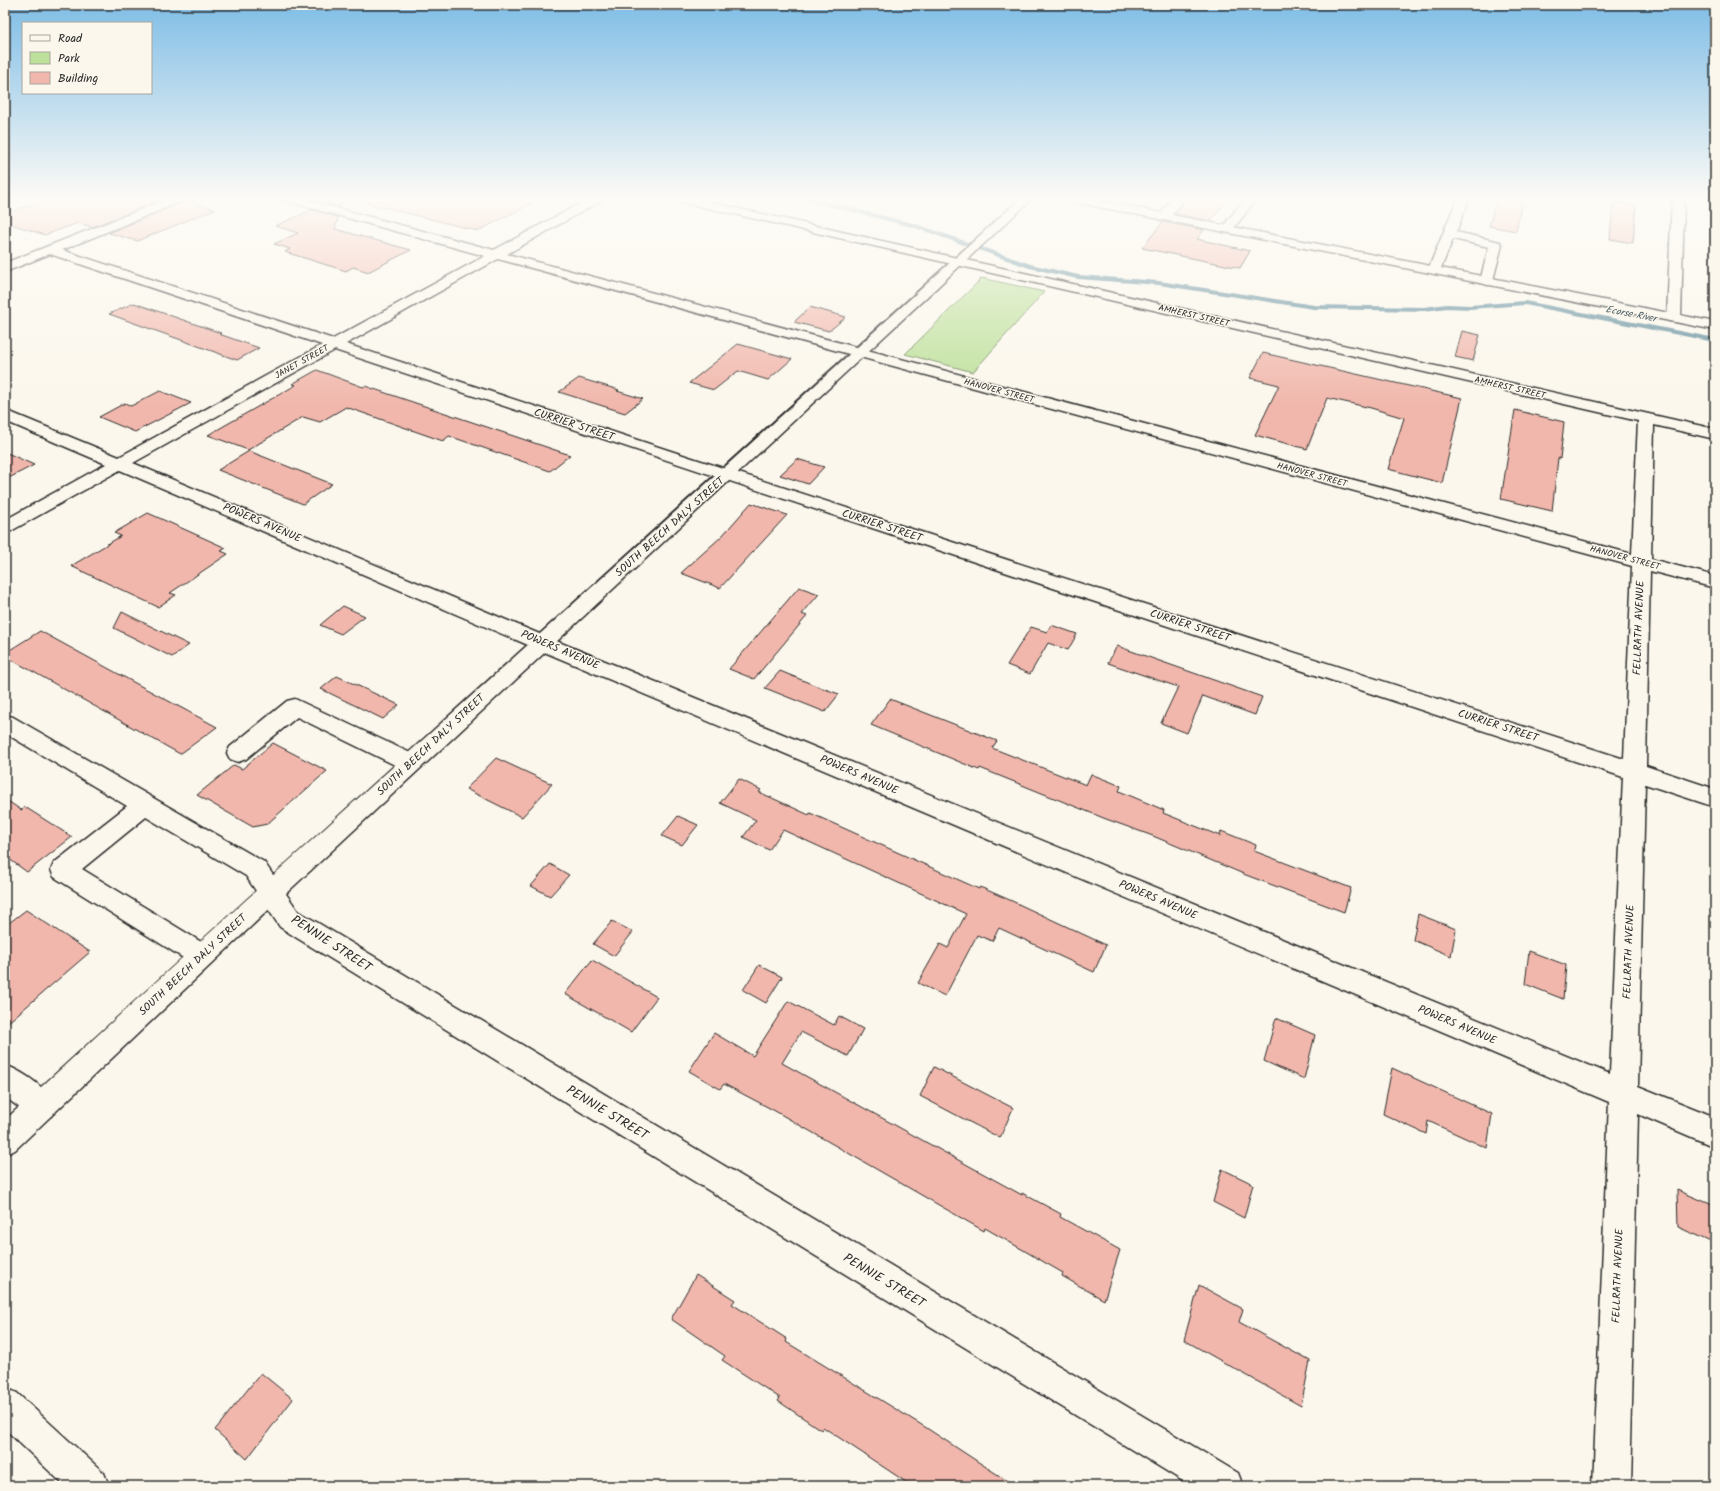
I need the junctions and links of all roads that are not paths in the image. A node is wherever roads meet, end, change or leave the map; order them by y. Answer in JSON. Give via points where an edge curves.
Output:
{"nodes":[{"id":1,"x":100,"y":267,"type":"edge"},
{"id":2,"x":475,"y":267,"type":"edge"},
{"id":3,"x":539,"y":267,"type":"edge"},
{"id":4,"x":952,"y":267,"type":"edge"},
{"id":5,"x":977,"y":267,"type":"edge"},
{"id":6,"x":1417,"y":267,"type":"edge"},
{"id":7,"x":1435,"y":267,"type":"edge"},
{"id":8,"x":1491,"y":267,"type":"edge"},
{"id":9,"x":1676,"y":267,"type":"edge"},
{"id":10,"x":1434,"y":270,"type":"junction"},
{"id":11,"x":1487,"y":281,"type":"junction"},
{"id":12,"x":1674,"y":318,"type":"junction"},
{"id":13,"x":1715,"y":326,"type":"edge"},
{"id":14,"x":333,"y":344,"type":"junction"},
{"id":15,"x":859,"y":353,"type":"junction"},
{"id":16,"x":5,"y":415,"type":"edge"},
{"id":17,"x":1646,"y":418,"type":"junction"},
{"id":18,"x":1715,"y":434,"type":"edge"},
{"id":19,"x":120,"y":463,"type":"junction"},
{"id":20,"x":727,"y":475,"type":"junction"},
{"id":21,"x":5,"y":526,"type":"edge"},
{"id":22,"x":1641,"y":563,"type":"junction"},
{"id":23,"x":1715,"y":582,"type":"edge"},
{"id":24,"x":542,"y":643,"type":"junction"},
{"id":25,"x":5,"y":723,"type":"edge"},
{"id":26,"x":238,"y":753,"type":"dead end"},
{"id":27,"x":411,"y":763,"type":"junction"},
{"id":28,"x":1634,"y":771,"type":"junction"},
{"id":29,"x":1715,"y":798,"type":"edge"},
{"id":30,"x":146,"y":804,"type":"junction"},
{"id":31,"x":271,"y":891,"type":"junction"},
{"id":32,"x":202,"y":956,"type":"junction"},
{"id":33,"x":5,"y":1079,"type":"edge"},
{"id":34,"x":1624,"y":1094,"type":"junction"},
{"id":35,"x":41,"y":1106,"type":"junction"},
{"id":36,"x":1715,"y":1132,"type":"edge"},
{"id":37,"x":5,"y":1140,"type":"edge"},
{"id":38,"x":5,"y":1405,"type":"edge"},
{"id":39,"x":91,"y":1486,"type":"edge"},
{"id":40,"x":1225,"y":1486,"type":"edge"},
{"id":41,"x":1611,"y":1486,"type":"edge"}],
"edges":[{"from":1,"to":14,"type":"street","name":"CURRIER STREET"},
{"from":2,"to":14,"type":"street","name":"JANET STREET"},
{"from":3,"to":15,"type":"street","name":"HANOVER STREET"},
{"from":4,"to":15,"type":"street","name":"SOUTH BEECH DALY STREET"},
{"from":5,"to":17,"type":"street","name":"AMHERST STREET"},
{"from":6,"to":10,"type":"street"},
{"from":7,"to":10,"type":"street"},
{"from":8,"to":11,"type":"street"},
{"from":9,"to":12,"type":"street"},
{"from":10,"to":11,"type":"street"},
{"from":11,"to":12,"type":"street"},
{"from":12,"to":13,"type":"street"},
{"from":14,"to":19,"type":"street","name":"JANET STREET"},
{"from":14,"to":20,"type":"street","name":"CURRIER STREET"},
{"from":15,"to":20,"type":"street","name":"SOUTH BEECH DALY STREET"},
{"from":15,"to":22,"type":"street","name":"HANOVER STREET"},
{"from":16,"to":19,"type":"street","name":"POWERS AVENUE"},
{"from":17,"to":18,"type":"street","name":"AMHERST STREET"},
{"from":17,"to":22,"type":"street","name":"FELLRATH AVENUE"},
{"from":19,"to":21,"type":"street","name":"JANET STREET"},
{"from":19,"to":24,"type":"street","name":"POWERS AVENUE"},
{"from":20,"to":24,"type":"street","name":"SOUTH BEECH DALY STREET"},
{"from":20,"to":28,"type":"street","name":"CURRIER STREET"},
{"from":22,"to":23,"type":"street","name":"HANOVER STREET"},
{"from":22,"to":28,"type":"street","name":"FELLRATH AVENUE"},
{"from":24,"to":27,"type":"street","name":"SOUTH BEECH DALY STREET"},
{"from":24,"to":34,"type":"street","name":"POWERS AVENUE"},
{"from":25,"to":30,"type":"street","name":"PENNIE STREET"},
{"from":26,"to":27,"type":"street","via":[[295,707]]},
{"from":27,"to":31,"type":"street","name":"SOUTH BEECH DALY STREET"},
{"from":28,"to":29,"type":"street","name":"CURRIER STREET"},
{"from":28,"to":34,"type":"street","name":"FELLRATH AVENUE"},
{"from":30,"to":31,"type":"street","name":"PENNIE STREET","via":[[255,869]]},
{"from":30,"to":32,"type":"street","via":[[63,870]]},
{"from":31,"to":32,"type":"street","name":"SOUTH BEECH DALY STREET"},
{"from":31,"to":40,"type":"street","name":"PENNIE STREET","via":[[289,919],[306,930]]},
{"from":32,"to":35,"type":"street","name":"SOUTH BEECH DALY STREET"},
{"from":33,"to":35,"type":"street"},
{"from":34,"to":36,"type":"street","name":"POWERS AVENUE"},
{"from":34,"to":41,"type":"street","name":"FELLRATH AVENUE"},
{"from":35,"to":37,"type":"street","name":"SOUTH BEECH DALY STREET"},
{"from":38,"to":39,"type":"street"}]}
